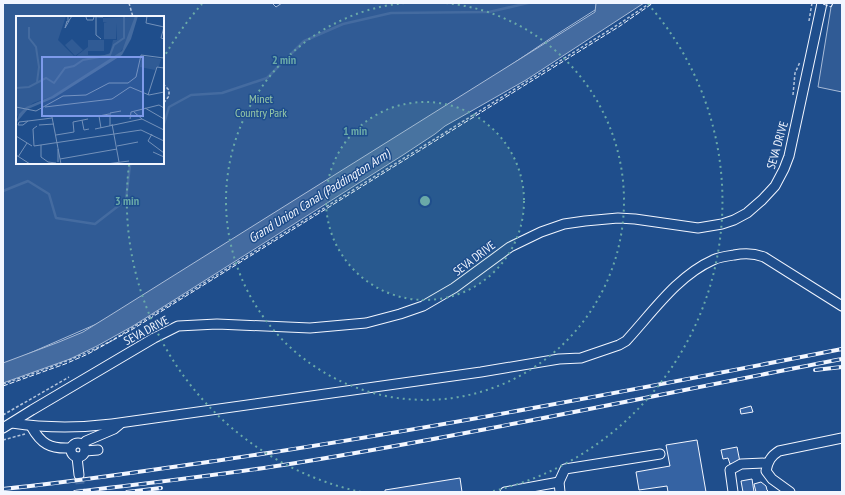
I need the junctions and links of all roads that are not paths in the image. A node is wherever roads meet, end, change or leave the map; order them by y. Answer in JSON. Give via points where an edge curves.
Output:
{"nodes":[{"id":1,"x":822,"y":3,"type":"edge"},
{"id":2,"x":842,"y":306,"type":"edge"},
{"id":3,"x":123,"y":422,"type":"junction"},
{"id":4,"x":12,"y":423,"type":"junction"},
{"id":5,"x":31,"y":426,"type":"junction"},
{"id":6,"x":3,"y":428,"type":"edge"},
{"id":7,"x":842,"y":438,"type":"edge"},
{"id":8,"x":70,"y":448,"type":"junction"},
{"id":9,"x":84,"y":448,"type":"junction"},
{"id":10,"x":98,"y":450,"type":"dead end"},
{"id":11,"x":660,"y":454,"type":"dead end"},
{"id":12,"x":77,"y":457,"type":"junction"},
{"id":13,"x":767,"y":463,"type":"junction"},
{"id":14,"x":79,"y":475,"type":"tunnel mouth"},
{"id":15,"x":559,"y":482,"type":"junction"},
{"id":16,"x":505,"y":492,"type":"edge"},
{"id":17,"x":560,"y":492,"type":"edge"},
{"id":18,"x":733,"y":492,"type":"edge"},
{"id":19,"x":790,"y":492,"type":"edge"}],
"edges":[{"from":1,"to":4,"type":"street","name":"SEVA DRIVE","via":[[784,170],[775,186],[762,200],[734,220],[698,228],[618,218],[564,224],[510,247],[454,288],[422,306],[366,323],[310,328],[217,324],[178,326]]},
{"from":2,"to":3,"type":"street","via":[[758,254],[726,256],[698,268],[679,284],[626,341],[581,358]]},
{"from":3,"to":5,"type":"street","via":[[92,426]]},
{"from":3,"to":9,"type":"street","via":[[114,429],[86,441]]},
{"from":4,"to":5,"type":"street"},
{"from":4,"to":6,"type":"street","name":"SEVA DRIVE"},
{"from":5,"to":8,"type":"street","via":[[46,444]]},
{"from":7,"to":13,"type":"street","via":[[779,451]]},
{"from":8,"to":9,"type":"street","via":[[75,443]]},
{"from":8,"to":12,"type":"street"},
{"from":9,"to":10,"type":"street"},
{"from":9,"to":12,"type":"street","via":[[82,456]]},
{"from":11,"to":15,"type":"street","via":[[565,470]]},
{"from":12,"to":14,"type":"street"},
{"from":13,"to":18,"type":"street","via":[[741,464],[730,470]]},
{"from":13,"to":19,"type":"street","via":[[766,471],[772,479]]},
{"from":15,"to":16,"type":"street"},
{"from":15,"to":17,"type":"street"}]}
